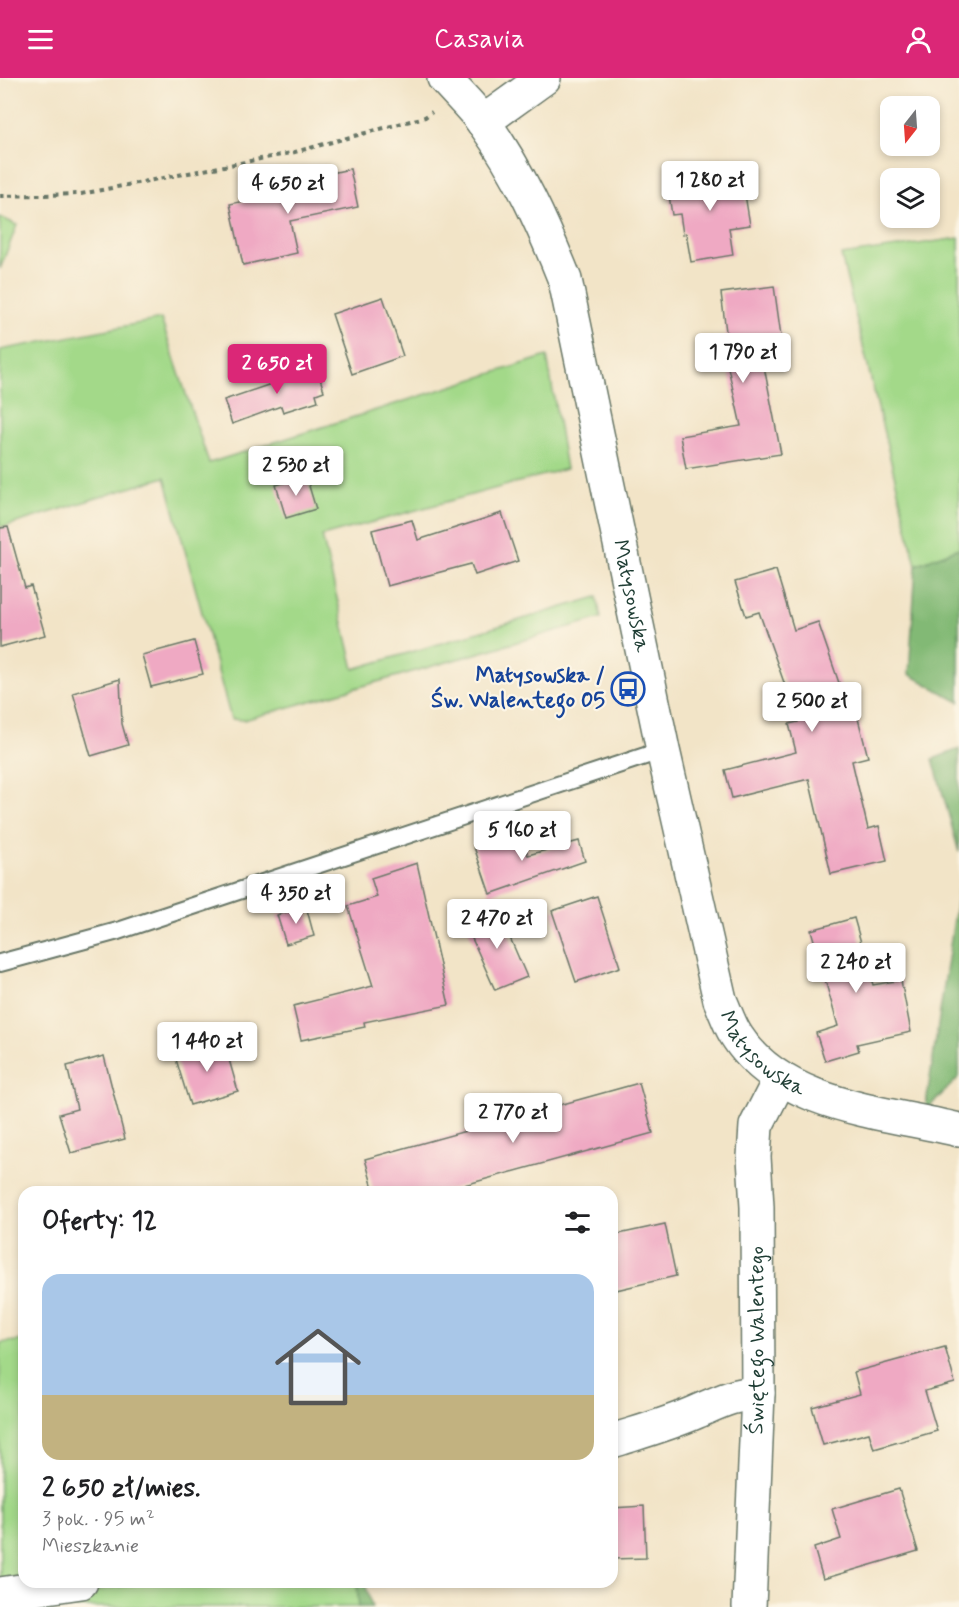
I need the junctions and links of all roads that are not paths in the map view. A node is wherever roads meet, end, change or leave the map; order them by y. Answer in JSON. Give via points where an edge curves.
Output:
{"nodes":[{"id":1,"x":543,"y":78,"type":"edge"},
{"id":2,"x":451,"y":86,"type":"edge"},
{"id":3,"x":483,"y":122,"type":"junction"},
{"id":4,"x":663,"y":750,"type":"junction"},
{"id":5,"x":0,"y":963,"type":"edge"},
{"id":6,"x":780,"y":1079,"type":"junction"},
{"id":7,"x":959,"y":1130,"type":"edge"},
{"id":8,"x":758,"y":1393,"type":"junction"},
{"id":9,"x":618,"y":1439,"type":"edge"},
{"id":10,"x":40,"y":1588,"type":"edge"},
{"id":11,"x":0,"y":1594,"type":"edge"},
{"id":12,"x":749,"y":1607,"type":"edge"}],
"edges":[{"from":1,"to":3,"type":"street"},
{"from":2,"to":3,"type":"street","name":"Matysowska"},
{"from":3,"to":4,"type":"street","name":"Matysowska","via":[[516,172],[543,224],[565,280]]},
{"from":4,"to":5,"type":"lane","via":[[118,932]]},
{"from":4,"to":6,"type":"street","name":"Matysowska","via":[[720,1000],[738,1039]]},
{"from":6,"to":7,"type":"street","name":"Matysowska","via":[[852,1106]]},
{"from":6,"to":8,"type":"street","name":"Świętego Walentego","via":[[756,1126]]},
{"from":8,"to":9,"type":"street","via":[[723,1399]]},
{"from":8,"to":12,"type":"street","name":"Świętego Walentego"},
{"from":10,"to":11,"type":"street"}]}
